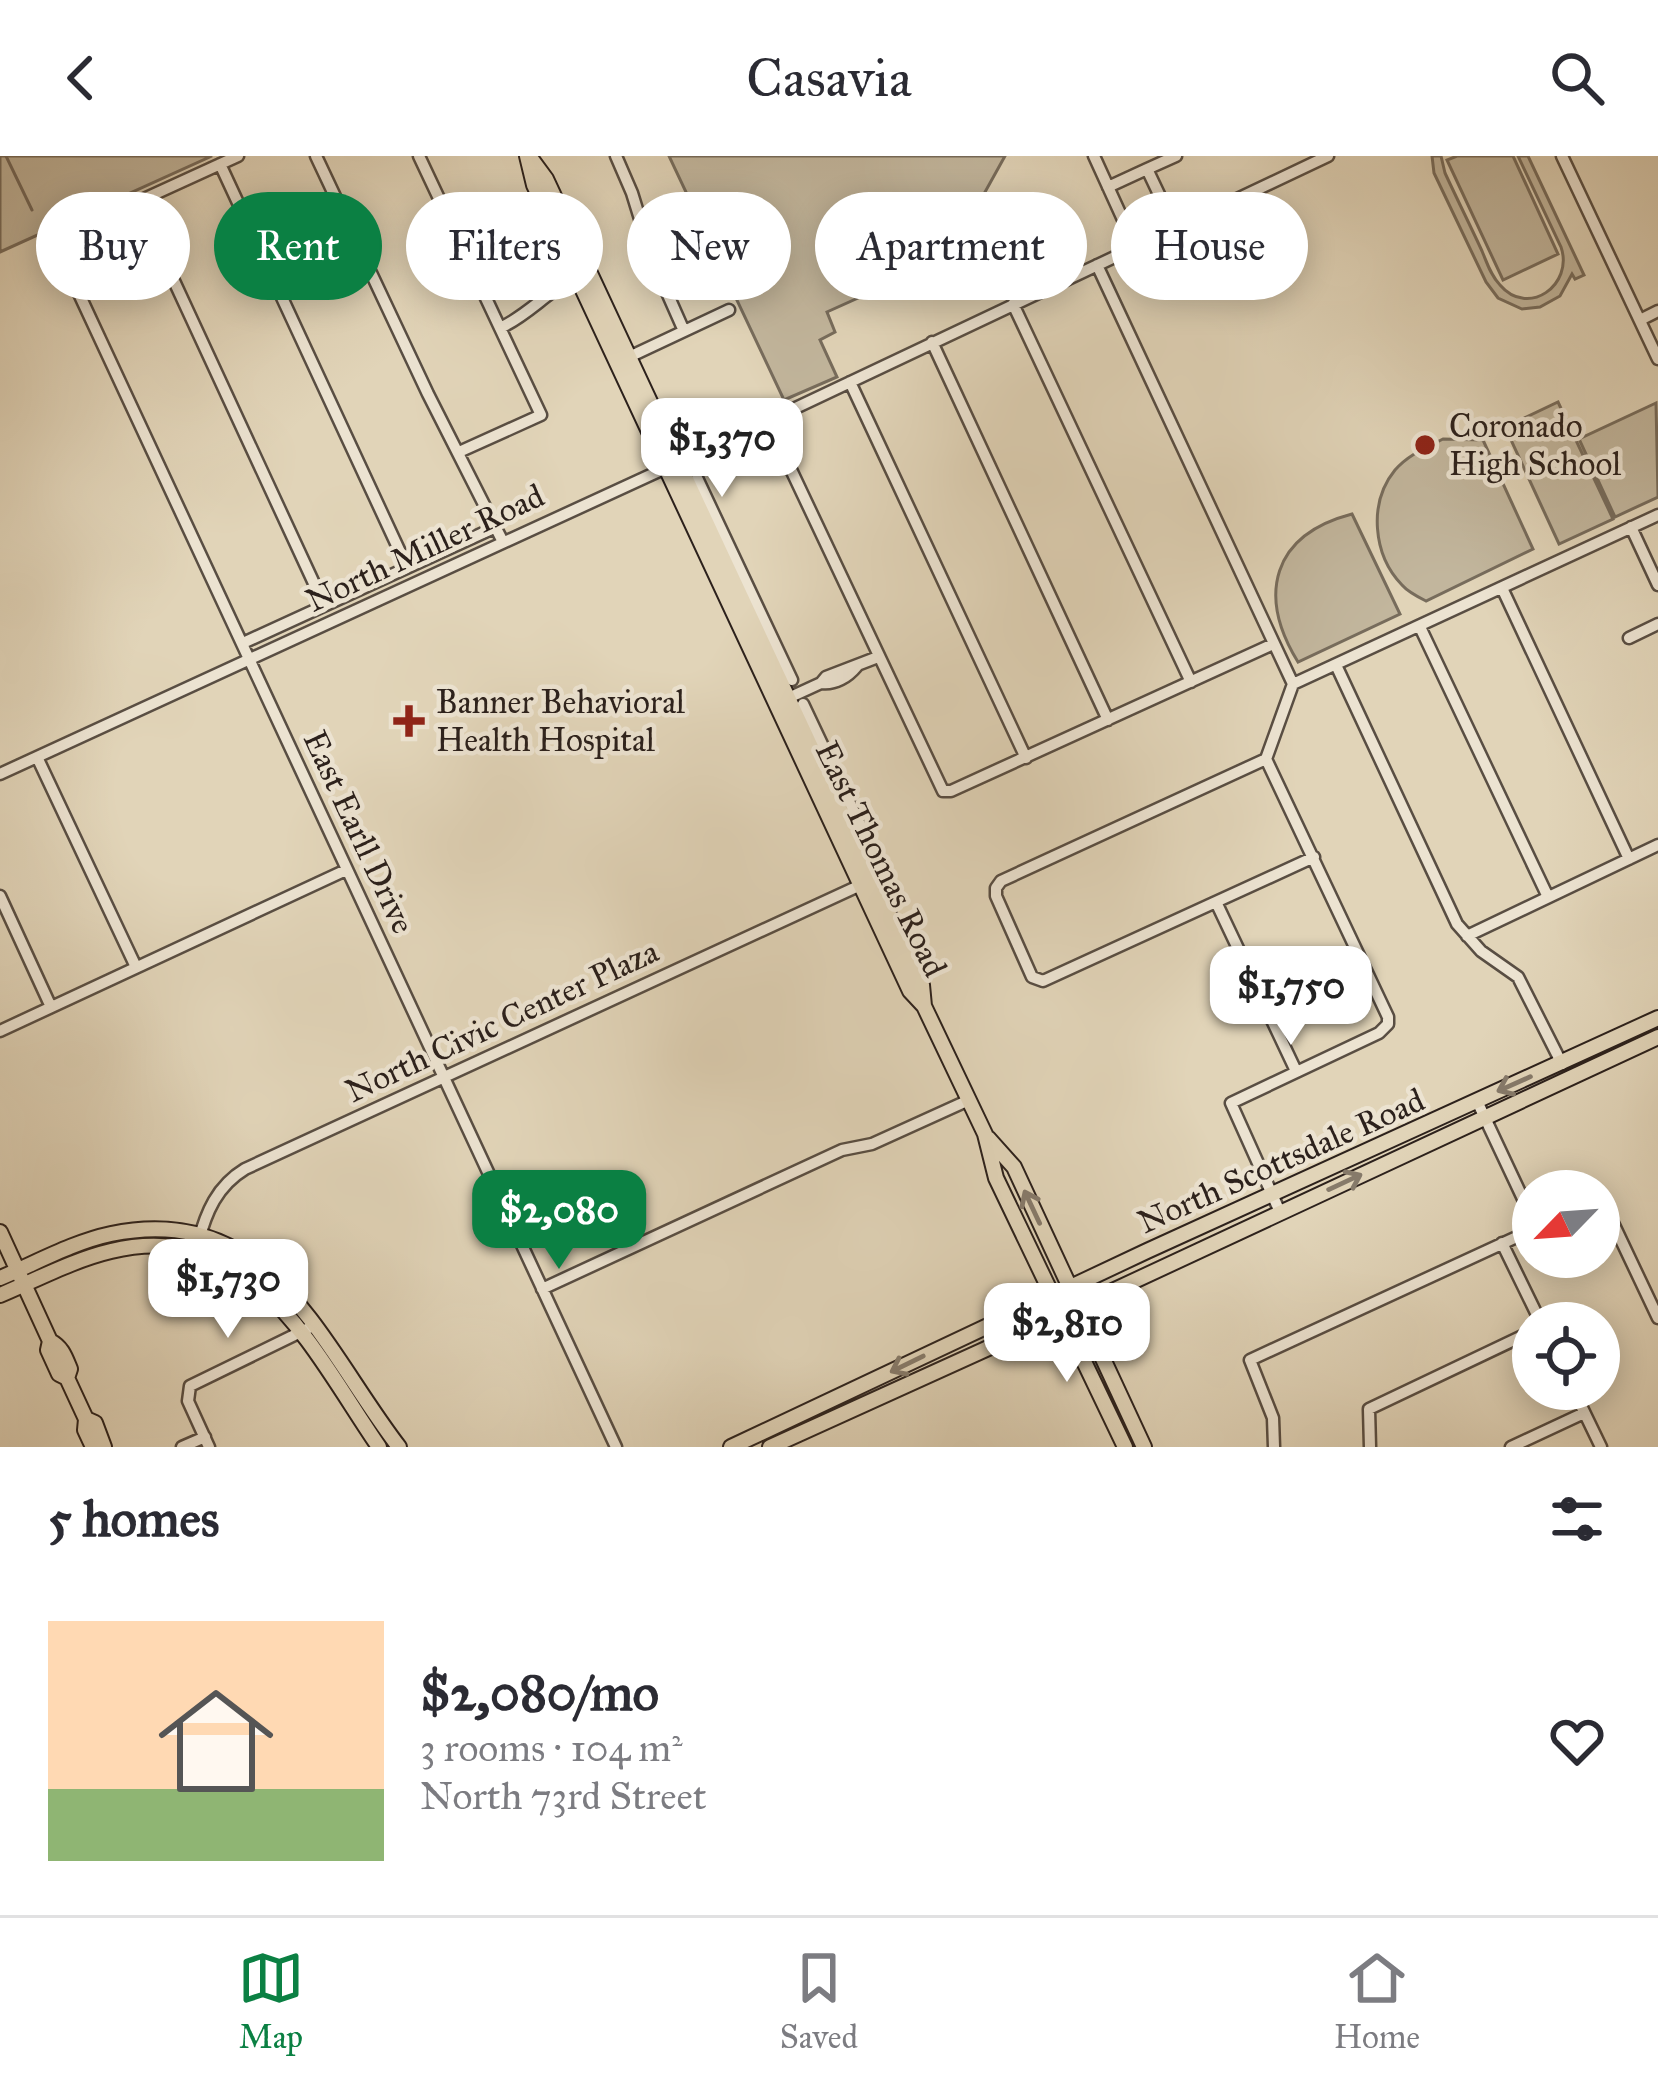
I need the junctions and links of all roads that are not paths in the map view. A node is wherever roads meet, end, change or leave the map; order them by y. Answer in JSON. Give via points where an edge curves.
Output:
{"nodes":[{"id":1,"x":238,"y":156,"type":"edge"},
{"id":2,"x":316,"y":156,"type":"edge"},
{"id":3,"x":419,"y":156,"type":"edge"},
{"id":4,"x":528,"y":156,"type":"edge"},
{"id":5,"x":616,"y":156,"type":"edge"},
{"id":6,"x":1094,"y":156,"type":"edge"},
{"id":7,"x":1176,"y":156,"type":"edge"},
{"id":8,"x":1328,"y":156,"type":"edge"},
{"id":9,"x":1562,"y":156,"type":"edge"},
{"id":10,"x":220,"y":164,"type":"junction"},
{"id":11,"x":1147,"y":169,"type":"junction"},
{"id":12,"x":1108,"y":187,"type":"junction"},
{"id":13,"x":157,"y":192,"type":"edge"},
{"id":14,"x":538,"y":192,"type":"edge"},
{"id":15,"x":1158,"y":192,"type":"edge"},
{"id":16,"x":1252,"y":192,"type":"edge"},
{"id":17,"x":1111,"y":194,"type":"edge"},
{"id":18,"x":1111,"y":258,"type":"edge"},
{"id":19,"x":1097,"y":265,"type":"junction"},
{"id":20,"x":82,"y":300,"type":"edge"},
{"id":21,"x":183,"y":300,"type":"edge"},
{"id":22,"x":542,"y":300,"type":"edge"},
{"id":23,"x":589,"y":300,"type":"edge"},
{"id":24,"x":1013,"y":304,"type":"junction"},
{"id":25,"x":730,"y":310,"type":"dead end"},
{"id":26,"x":1658,"y":311,"type":"edge"},
{"id":27,"x":1640,"y":320,"type":"junction"},
{"id":28,"x":500,"y":328,"type":"junction"},
{"id":29,"x":684,"y":331,"type":"junction"},
{"id":30,"x":932,"y":342,"type":"junction"},
{"id":31,"x":629,"y":357,"type":"junction"},
{"id":32,"x":1658,"y":359,"type":"edge"},
{"id":33,"x":850,"y":382,"type":"junction"},
{"id":34,"x":768,"y":421,"type":"junction"},
{"id":35,"x":459,"y":452,"type":"junction"},
{"id":36,"x":672,"y":466,"type":"junction"},
{"id":37,"x":697,"y":478,"type":"dead end"},
{"id":38,"x":1658,"y":515,"type":"edge"},
{"id":39,"x":496,"y":527,"type":"junction"},
{"id":40,"x":1631,"y":527,"type":"junction"},
{"id":41,"x":715,"y":528,"type":"junction"},
{"id":42,"x":502,"y":542,"type":"junction"},
{"id":43,"x":407,"y":567,"type":"junction"},
{"id":44,"x":1658,"y":585,"type":"edge"},
{"id":45,"x":1502,"y":588,"type":"junction"},
{"id":46,"x":324,"y":605,"type":"junction"},
{"id":47,"x":1658,"y":624,"type":"edge"},
{"id":48,"x":1420,"y":627,"type":"junction"},
{"id":49,"x":1629,"y":638,"type":"dead end"},
{"id":50,"x":243,"y":643,"type":"junction"},
{"id":51,"x":1273,"y":644,"type":"junction"},
{"id":52,"x":878,"y":657,"type":"junction"},
{"id":53,"x":250,"y":658,"type":"junction"},
{"id":54,"x":1336,"y":665,"type":"junction"},
{"id":55,"x":775,"y":670,"type":"junction"},
{"id":56,"x":793,"y":680,"type":"dead end"},
{"id":57,"x":1191,"y":682,"type":"junction"},
{"id":58,"x":1294,"y":684,"type":"junction"},
{"id":59,"x":790,"y":702,"type":"junction"},
{"id":60,"x":1108,"y":720,"type":"junction"},
{"id":61,"x":802,"y":728,"type":"junction"},
{"id":62,"x":37,"y":757,"type":"junction"},
{"id":63,"x":1026,"y":758,"type":"junction"},
{"id":64,"x":1266,"y":759,"type":"junction"},
{"id":65,"x":0,"y":774,"type":"edge"},
{"id":66,"x":1658,"y":845,"type":"edge"},
{"id":67,"x":1313,"y":857,"type":"junction"},
{"id":68,"x":1629,"y":859,"type":"junction"},
{"id":69,"x":346,"y":870,"type":"junction"},
{"id":70,"x":872,"y":879,"type":"junction"},
{"id":71,"x":0,"y":896,"type":"edge"},
{"id":72,"x":1548,"y":897,"type":"junction"},
{"id":73,"x":1216,"y":902,"type":"junction"},
{"id":74,"x":1466,"y":935,"type":"junction"},
{"id":75,"x":136,"y":968,"type":"junction"},
{"id":76,"x":51,"y":1007,"type":"junction"},
{"id":77,"x":1658,"y":1018,"type":"edge"},
{"id":78,"x":0,"y":1030,"type":"edge"},
{"id":79,"x":1658,"y":1037,"type":"edge"},
{"id":80,"x":1562,"y":1063,"type":"junction"},
{"id":81,"x":1295,"y":1071,"type":"junction"},
{"id":82,"x":443,"y":1078,"type":"junction"},
{"id":83,"x":1567,"y":1079,"type":"junction"},
{"id":84,"x":969,"y":1100,"type":"junction"},
{"id":85,"x":1477,"y":1101,"type":"junction"},
{"id":86,"x":1484,"y":1117,"type":"junction"},
{"id":87,"x":985,"y":1134,"type":"junction"},
{"id":88,"x":1512,"y":1178,"type":"edge"},
{"id":89,"x":1273,"y":1196,"type":"junction"},
{"id":90,"x":1280,"y":1212,"type":"junction"},
{"id":91,"x":1230,"y":1214,"type":"junction"},
{"id":92,"x":1239,"y":1231,"type":"junction"},
{"id":93,"x":0,"y":1232,"type":"edge"},
{"id":94,"x":1512,"y":1238,"type":"edge"},
{"id":95,"x":1620,"y":1238,"type":"edge"},
{"id":96,"x":1502,"y":1243,"type":"junction"},
{"id":97,"x":198,"y":1244,"type":"junction"},
{"id":98,"x":0,"y":1278,"type":"edge"},
{"id":99,"x":21,"y":1278,"type":"junction"},
{"id":100,"x":1070,"y":1287,"type":"junction"},
{"id":101,"x":542,"y":1289,"type":"junction"},
{"id":102,"x":0,"y":1295,"type":"edge"},
{"id":103,"x":1051,"y":1296,"type":"junction"},
{"id":104,"x":1531,"y":1302,"type":"edge"},
{"id":105,"x":1079,"y":1307,"type":"junction"},
{"id":106,"x":1061,"y":1315,"type":"junction"},
{"id":107,"x":1658,"y":1318,"type":"edge"},
{"id":108,"x":308,"y":1328,"type":"junction"},
{"id":109,"x":1512,"y":1341,"type":"edge"},
{"id":110,"x":1583,"y":1410,"type":"edge"},
{"id":111,"x":1584,"y":1413,"type":"junction"},
{"id":112,"x":86,"y":1419,"type":"junction"},
{"id":113,"x":207,"y":1442,"type":"edge"},
{"id":114,"x":93,"y":1447,"type":"edge"},
{"id":115,"x":104,"y":1447,"type":"edge"},
{"id":116,"x":182,"y":1447,"type":"edge"},
{"id":117,"x":379,"y":1447,"type":"edge"},
{"id":118,"x":399,"y":1447,"type":"edge"},
{"id":119,"x":616,"y":1447,"type":"edge"},
{"id":120,"x":731,"y":1447,"type":"edge"},
{"id":121,"x":770,"y":1447,"type":"edge"},
{"id":122,"x":1125,"y":1447,"type":"edge"},
{"id":123,"x":1144,"y":1447,"type":"edge"},
{"id":124,"x":1274,"y":1447,"type":"edge"},
{"id":125,"x":1370,"y":1447,"type":"edge"},
{"id":126,"x":1511,"y":1447,"type":"edge"},
{"id":127,"x":1600,"y":1447,"type":"edge"}],
"edges":[{"from":1,"to":10,"type":"street"},
{"from":2,"to":35,"type":"street"},
{"from":3,"to":28,"type":"street"},
{"from":4,"to":14,"type":"main road","name":"East Thomas Road"},
{"from":4,"to":31,"type":"main road","name":"East Thomas Road"},
{"from":5,"to":29,"type":"street"},
{"from":6,"to":12,"type":"street"},
{"from":7,"to":11,"type":"street"},
{"from":8,"to":16,"type":"street","name":"North Miller Road"},
{"from":9,"to":27,"type":"street"},
{"from":10,"to":13,"type":"street"},
{"from":10,"to":43,"type":"street"},
{"from":11,"to":12,"type":"street"},
{"from":11,"to":15,"type":"street"},
{"from":12,"to":17,"type":"street"},
{"from":18,"to":19,"type":"street","name":"North Miller Road"},
{"from":19,"to":24,"type":"street","name":"North Miller Road"},
{"from":19,"to":51,"type":"street"},
{"from":20,"to":50,"type":"street","name":"East Earll Drive"},
{"from":21,"to":46,"type":"street"},
{"from":22,"to":28,"type":"street"},
{"from":23,"to":36,"type":"main road","name":"East Thomas Road"},
{"from":24,"to":30,"type":"street","name":"North Miller Road"},
{"from":24,"to":57,"type":"street"},
{"from":25,"to":29,"type":"street"},
{"from":26,"to":27,"type":"street"},
{"from":27,"to":32,"type":"street"},
{"from":28,"to":35,"type":"street","via":[[541,415]]},
{"from":29,"to":31,"type":"street"},
{"from":30,"to":33,"type":"street","name":"North Miller Road"},
{"from":30,"to":60,"type":"street"},
{"from":31,"to":36,"type":"main road","name":"East Thomas Road"},
{"from":33,"to":34,"type":"street","name":"North Miller Road"},
{"from":33,"to":63,"type":"street"},
{"from":34,"to":36,"type":"street","name":"North Miller Road"},
{"from":34,"to":52,"type":"street"},
{"from":35,"to":39,"type":"street"},
{"from":36,"to":41,"type":"main road","name":"East Thomas Road"},
{"from":36,"to":42,"type":"street","name":"North Miller Road"},
{"from":36,"to":55,"type":"main road","name":"East Thomas Road"},
{"from":37,"to":41,"type":"street","name":"East Thomas Road"},
{"from":38,"to":40,"type":"street"},
{"from":39,"to":42,"type":"street"},
{"from":39,"to":43,"type":"street","name":"North Miller Road"},
{"from":40,"to":44,"type":"street"},
{"from":40,"to":45,"type":"street"},
{"from":41,"to":55,"type":"main road","name":"East Thomas Road"},
{"from":42,"to":53,"type":"street","name":"North Miller Road"},
{"from":43,"to":46,"type":"street","name":"North Miller Road"},
{"from":45,"to":48,"type":"street"},
{"from":45,"to":68,"type":"street"},
{"from":46,"to":50,"type":"street","name":"North Miller Road"},
{"from":47,"to":49,"type":"street"},
{"from":48,"to":54,"type":"street"},
{"from":48,"to":72,"type":"street"},
{"from":50,"to":53,"type":"street","name":"East Earll Drive"},
{"from":51,"to":57,"type":"street"},
{"from":51,"to":58,"type":"street"},
{"from":52,"to":59,"type":"street","via":[[826,676]]},
{"from":52,"to":63,"type":"street","via":[[943,791]]},
{"from":53,"to":62,"type":"street","name":"North Miller Road"},
{"from":53,"to":69,"type":"street","name":"East Earll Drive"},
{"from":54,"to":58,"type":"street"},
{"from":54,"to":74,"type":"street"},
{"from":55,"to":56,"type":"street","name":"East Thomas Road"},
{"from":55,"to":59,"type":"main road","name":"East Thomas Road"},
{"from":57,"to":60,"type":"street"},
{"from":58,"to":64,"type":"street"},
{"from":59,"to":61,"type":"main road","name":"East Thomas Road"},
{"from":60,"to":63,"type":"street"},
{"from":61,"to":70,"type":"main road","name":"East Thomas Road"},
{"from":61,"to":70,"type":"main road","name":"East Thomas Road","via":[[853,822]]},
{"from":62,"to":65,"type":"street","name":"North Miller Road"},
{"from":62,"to":75,"type":"street"},
{"from":64,"to":67,"type":"street"},
{"from":64,"to":73,"type":"street","via":[[996,888],[1033,976],[1043,981]]},
{"from":66,"to":68,"type":"street"},
{"from":67,"to":73,"type":"street"},
{"from":67,"to":81,"type":"street","via":[[1388,1024]]},
{"from":68,"to":72,"type":"street"},
{"from":69,"to":75,"type":"street"},
{"from":69,"to":82,"type":"street","name":"East Earll Drive"},
{"from":70,"to":82,"type":"street","name":"North Civic Center Plaza"},
{"from":70,"to":84,"type":"main road","name":"East Thomas Road"},
{"from":71,"to":76,"type":"street"},
{"from":72,"to":74,"type":"street"},
{"from":73,"to":81,"type":"street"},
{"from":74,"to":80,"type":"street","via":[[1518,977]]},
{"from":75,"to":76,"type":"street"},
{"from":76,"to":78,"type":"street"},
{"from":77,"to":80,"type":"main road","name":"North Scottsdale Road"},
{"from":79,"to":83,"type":"main road","name":"North Scottsdale Road"},
{"from":80,"to":83,"type":"street"},
{"from":80,"to":85,"type":"main road","name":"North Scottsdale Road","one_way":true},
{"from":81,"to":89,"type":"street","via":[[1231,1103]]},
{"from":82,"to":97,"type":"street","name":"North Civic Center Plaza","via":[[236,1175],[208,1209]]},
{"from":82,"to":101,"type":"street","name":"East Earll Drive"},
{"from":83,"to":86,"type":"main road","name":"North Scottsdale Road"},
{"from":84,"to":87,"type":"main road","name":"East Thomas Road"},
{"from":84,"to":101,"type":"street"},
{"from":85,"to":86,"type":"street"},
{"from":85,"to":89,"type":"main road","name":"North Scottsdale Road"},
{"from":86,"to":88,"type":"street"},
{"from":90,"to":86,"type":"main road","name":"North Scottsdale Road","one_way":true},
{"from":100,"to":87,"type":"main road","name":"East Thomas Road","one_way":true,"via":[[1014,1167]]},
{"from":87,"to":103,"type":"main road","name":"East Thomas Road","via":[[996,1178]]},
{"from":89,"to":90,"type":"street"},
{"from":89,"to":91,"type":"main road","name":"North Scottsdale Road"},
{"from":90,"to":92,"type":"main road","name":"North Scottsdale Road"},
{"from":91,"to":92,"type":"main road"},
{"from":91,"to":100,"type":"main road","name":"North Scottsdale Road"},
{"from":92,"to":105,"type":"main road","name":"North Scottsdale Road"},
{"from":93,"to":99,"type":"main road"},
{"from":94,"to":96,"type":"street"},
{"from":95,"to":107,"type":"street"},
{"from":96,"to":104,"type":"street"},
{"from":96,"to":124,"type":"street","via":[[1250,1360],[1273,1418]]},
{"from":97,"to":99,"type":"main road","via":[[151,1230],[109,1235]]},
{"from":97,"to":108,"type":"main road","via":[[234,1250],[270,1273]]},
{"from":98,"to":99,"type":"main road"},
{"from":99,"to":102,"type":"main road"},
{"from":99,"to":112,"type":"main road","via":[[52,1360]]},
{"from":100,"to":103,"type":"main road","name":"North Scottsdale Road"},
{"from":100,"to":105,"type":"main road","name":"East Thomas Road"},
{"from":101,"to":119,"type":"street","name":"East Earll Drive"},
{"from":103,"to":106,"type":"main road","name":"East Thomas Road"},
{"from":103,"to":120,"type":"main road","name":"North Scottsdale Road","one_way":true},
{"from":105,"to":106,"type":"main road","name":"North Scottsdale Road"},
{"from":105,"to":123,"type":"main road","name":"East Thomas Road"},
{"from":106,"to":121,"type":"main road","name":"North Scottsdale Road"},
{"from":106,"to":122,"type":"main road","name":"East Thomas Road"},
{"from":108,"to":113,"type":"street","via":[[188,1389]]},
{"from":108,"to":117,"type":"main road"},
{"from":108,"to":118,"type":"main road"},
{"from":109,"to":125,"type":"street","via":[[1369,1409]]},
{"from":110,"to":111,"type":"street"},
{"from":111,"to":126,"type":"street"},
{"from":111,"to":127,"type":"street"},
{"from":112,"to":114,"type":"main road"},
{"from":112,"to":115,"type":"main road"},
{"from":113,"to":116,"type":"street"}]}
